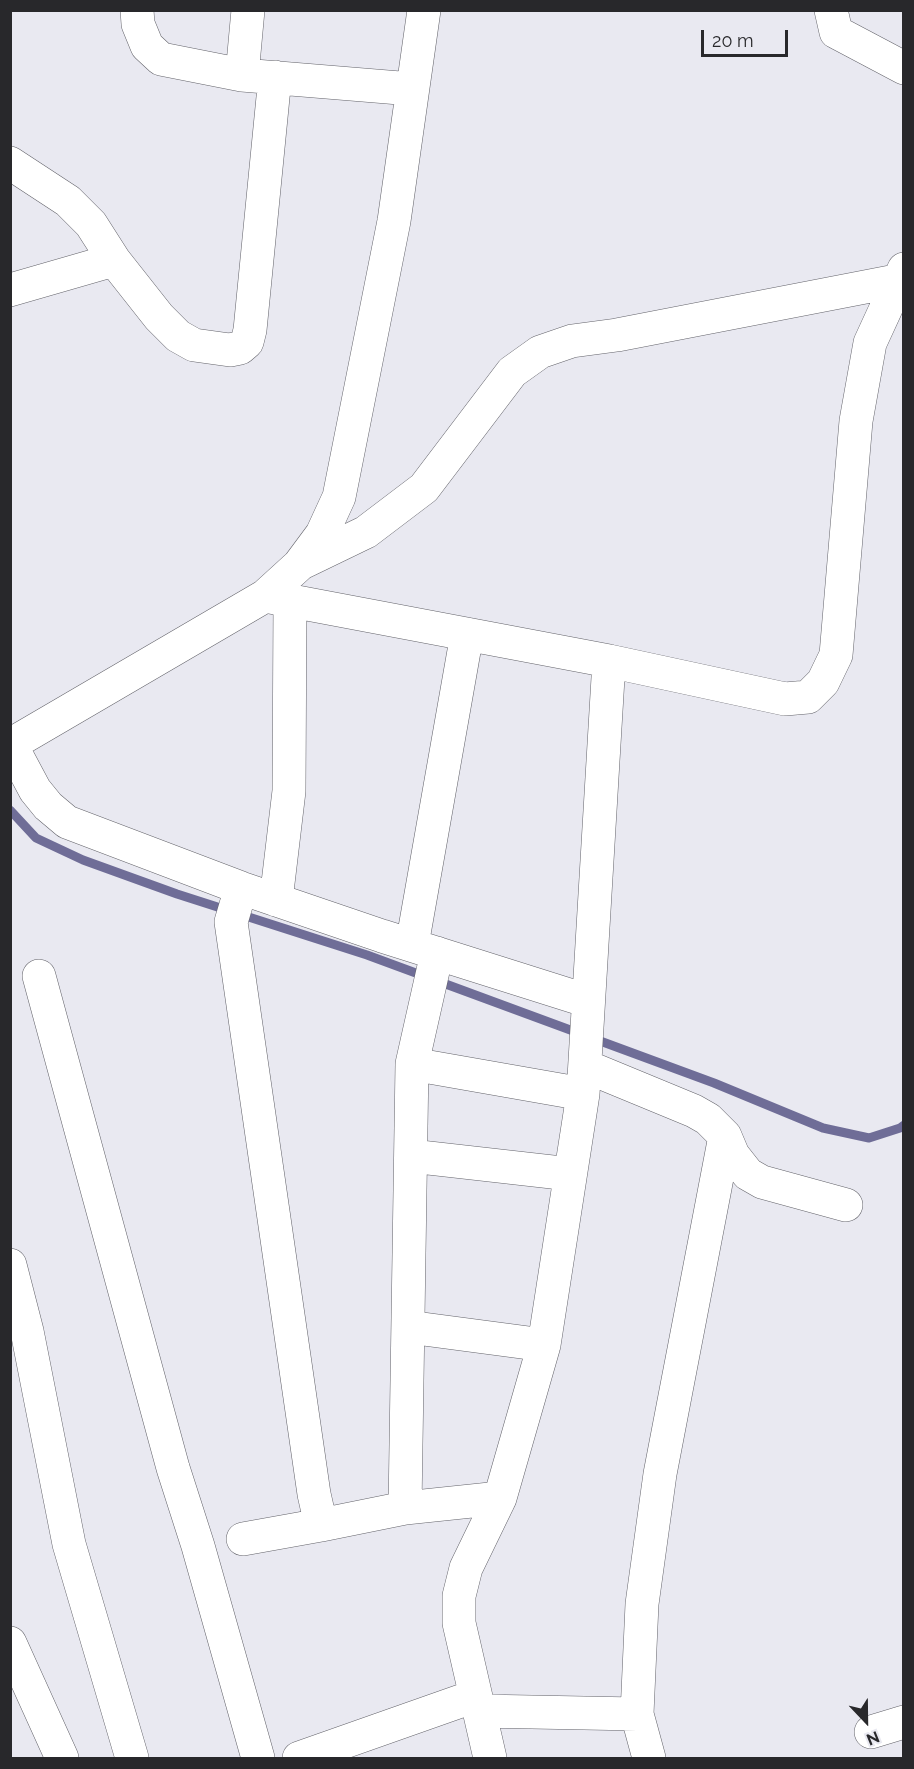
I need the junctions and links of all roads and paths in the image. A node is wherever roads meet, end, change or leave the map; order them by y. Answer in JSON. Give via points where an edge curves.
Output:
{"nodes":[{"id":1,"x":137,"y":10,"type":"edge"},
{"id":2,"x":248,"y":10,"type":"edge"},
{"id":3,"x":424,"y":10,"type":"edge"},
{"id":4,"x":831,"y":10,"type":"edge"},
{"id":5,"x":903,"y":68,"type":"edge"},
{"id":6,"x":242,"y":75,"type":"junction"},
{"id":7,"x":275,"y":77,"type":"junction"},
{"id":8,"x":412,"y":89,"type":"junction"},
{"id":9,"x":10,"y":164,"type":"edge"},
{"id":10,"x":114,"y":260,"type":"junction"},
{"id":11,"x":900,"y":275,"type":"edge"},
{"id":12,"x":10,"y":290,"type":"edge"},
{"id":13,"x":299,"y":565,"type":"junction"},
{"id":14,"x":278,"y":598,"type":"junction"},
{"id":15,"x":467,"y":634,"type":"junction"},
{"id":16,"x":609,"y":661,"type":"junction"},
{"id":17,"x":11,"y":745,"type":"edge"},
{"id":18,"x":276,"y":900,"type":"junction"},
{"id":19,"x":236,"y":902,"type":"junction"},
{"id":20,"x":424,"y":949,"type":"junction"},
{"id":21,"x":39,"y":976,"type":"dead end"},
{"id":22,"x":586,"y":1046,"type":"junction"},
{"id":23,"x":412,"y":1064,"type":"junction"},
{"id":24,"x":724,"y":1136,"type":"junction"},
{"id":25,"x":411,"y":1156,"type":"junction"},
{"id":26,"x":570,"y":1174,"type":"junction"},
{"id":27,"x":846,"y":1205,"type":"dead end"},
{"id":28,"x":10,"y":1265,"type":"edge"},
{"id":29,"x":408,"y":1327,"type":"junction"},
{"id":30,"x":544,"y":1345,"type":"junction"},
{"id":31,"x":500,"y":1498,"type":"junction"},
{"id":32,"x":405,"y":1508,"type":"junction"},
{"id":33,"x":321,"y":1525,"type":"junction"},
{"id":34,"x":243,"y":1539,"type":"dead end"},
{"id":35,"x":10,"y":1643,"type":"edge"},
{"id":36,"x":477,"y":1703,"type":"junction"},
{"id":37,"x":637,"y":1714,"type":"junction"},
{"id":38,"x":903,"y":1722,"type":"edge"},
{"id":39,"x":871,"y":1732,"type":"dead end"},
{"id":40,"x":316,"y":1755,"type":"edge"},
{"id":41,"x":62,"y":1758,"type":"edge"},
{"id":42,"x":132,"y":1758,"type":"edge"},
{"id":43,"x":258,"y":1758,"type":"edge"},
{"id":44,"x":490,"y":1758,"type":"edge"},
{"id":45,"x":649,"y":1758,"type":"edge"}],
"edges":[{"from":1,"to":6,"type":"street","via":[[147,46],[161,59]]},
{"from":2,"to":6,"type":"street"},
{"from":3,"to":8,"type":"street"},
{"from":4,"to":5,"type":"street","via":[[836,32]]},
{"from":6,"to":7,"type":"street"},
{"from":7,"to":8,"type":"street"},
{"from":7,"to":10,"type":"street","via":[[247,342],[230,350],[194,345],[178,336]]},
{"from":8,"to":13,"type":"street","via":[[394,221],[339,497],[322,534]]},
{"from":9,"to":10,"type":"street","via":[[68,201],[91,224]]},
{"from":10,"to":12,"type":"street"},
{"from":11,"to":13,"type":"street","via":[[572,341],[540,352],[512,372],[424,488],[366,532]]},
{"from":11,"to":16,"type":"street","via":[[870,343],[856,421],[836,655],[823,682],[808,697],[785,699]]},
{"from":13,"to":14,"type":"street"},
{"from":14,"to":15,"type":"street"},
{"from":14,"to":17,"type":"street"},
{"from":14,"to":18,"type":"street","via":[[289,791]]},
{"from":15,"to":16,"type":"street"},
{"from":15,"to":20,"type":"street"},
{"from":16,"to":22,"type":"street"},
{"from":17,"to":19,"type":"street","via":[[35,789],[67,822]]},
{"from":18,"to":19,"type":"street"},
{"from":18,"to":20,"type":"street"},
{"from":19,"to":33,"type":"street"},
{"from":20,"to":22,"type":"street"},
{"from":20,"to":23,"type":"street"},
{"from":21,"to":43,"type":"street","via":[[172,1468]]},
{"from":22,"to":23,"type":"street"},
{"from":22,"to":24,"type":"street","via":[[708,1119]]},
{"from":22,"to":26,"type":"street"},
{"from":23,"to":25,"type":"street"},
{"from":24,"to":27,"type":"street","via":[[748,1174],[762,1182]]},
{"from":24,"to":37,"type":"street","via":[[660,1474],[642,1604]]},
{"from":25,"to":26,"type":"street"},
{"from":25,"to":29,"type":"street"},
{"from":26,"to":30,"type":"street"},
{"from":28,"to":42,"type":"street","via":[[69,1544]]},
{"from":29,"to":30,"type":"street"},
{"from":29,"to":32,"type":"street"},
{"from":30,"to":31,"type":"street"},
{"from":31,"to":32,"type":"street"},
{"from":31,"to":36,"type":"street","via":[[466,1568],[459,1596],[459,1623]]},
{"from":32,"to":33,"type":"street"},
{"from":33,"to":34,"type":"street"},
{"from":35,"to":41,"type":"street"},
{"from":36,"to":37,"type":"street"},
{"from":36,"to":40,"type":"street"},
{"from":36,"to":44,"type":"street"},
{"from":37,"to":45,"type":"street"},
{"from":38,"to":39,"type":"street"}]}
